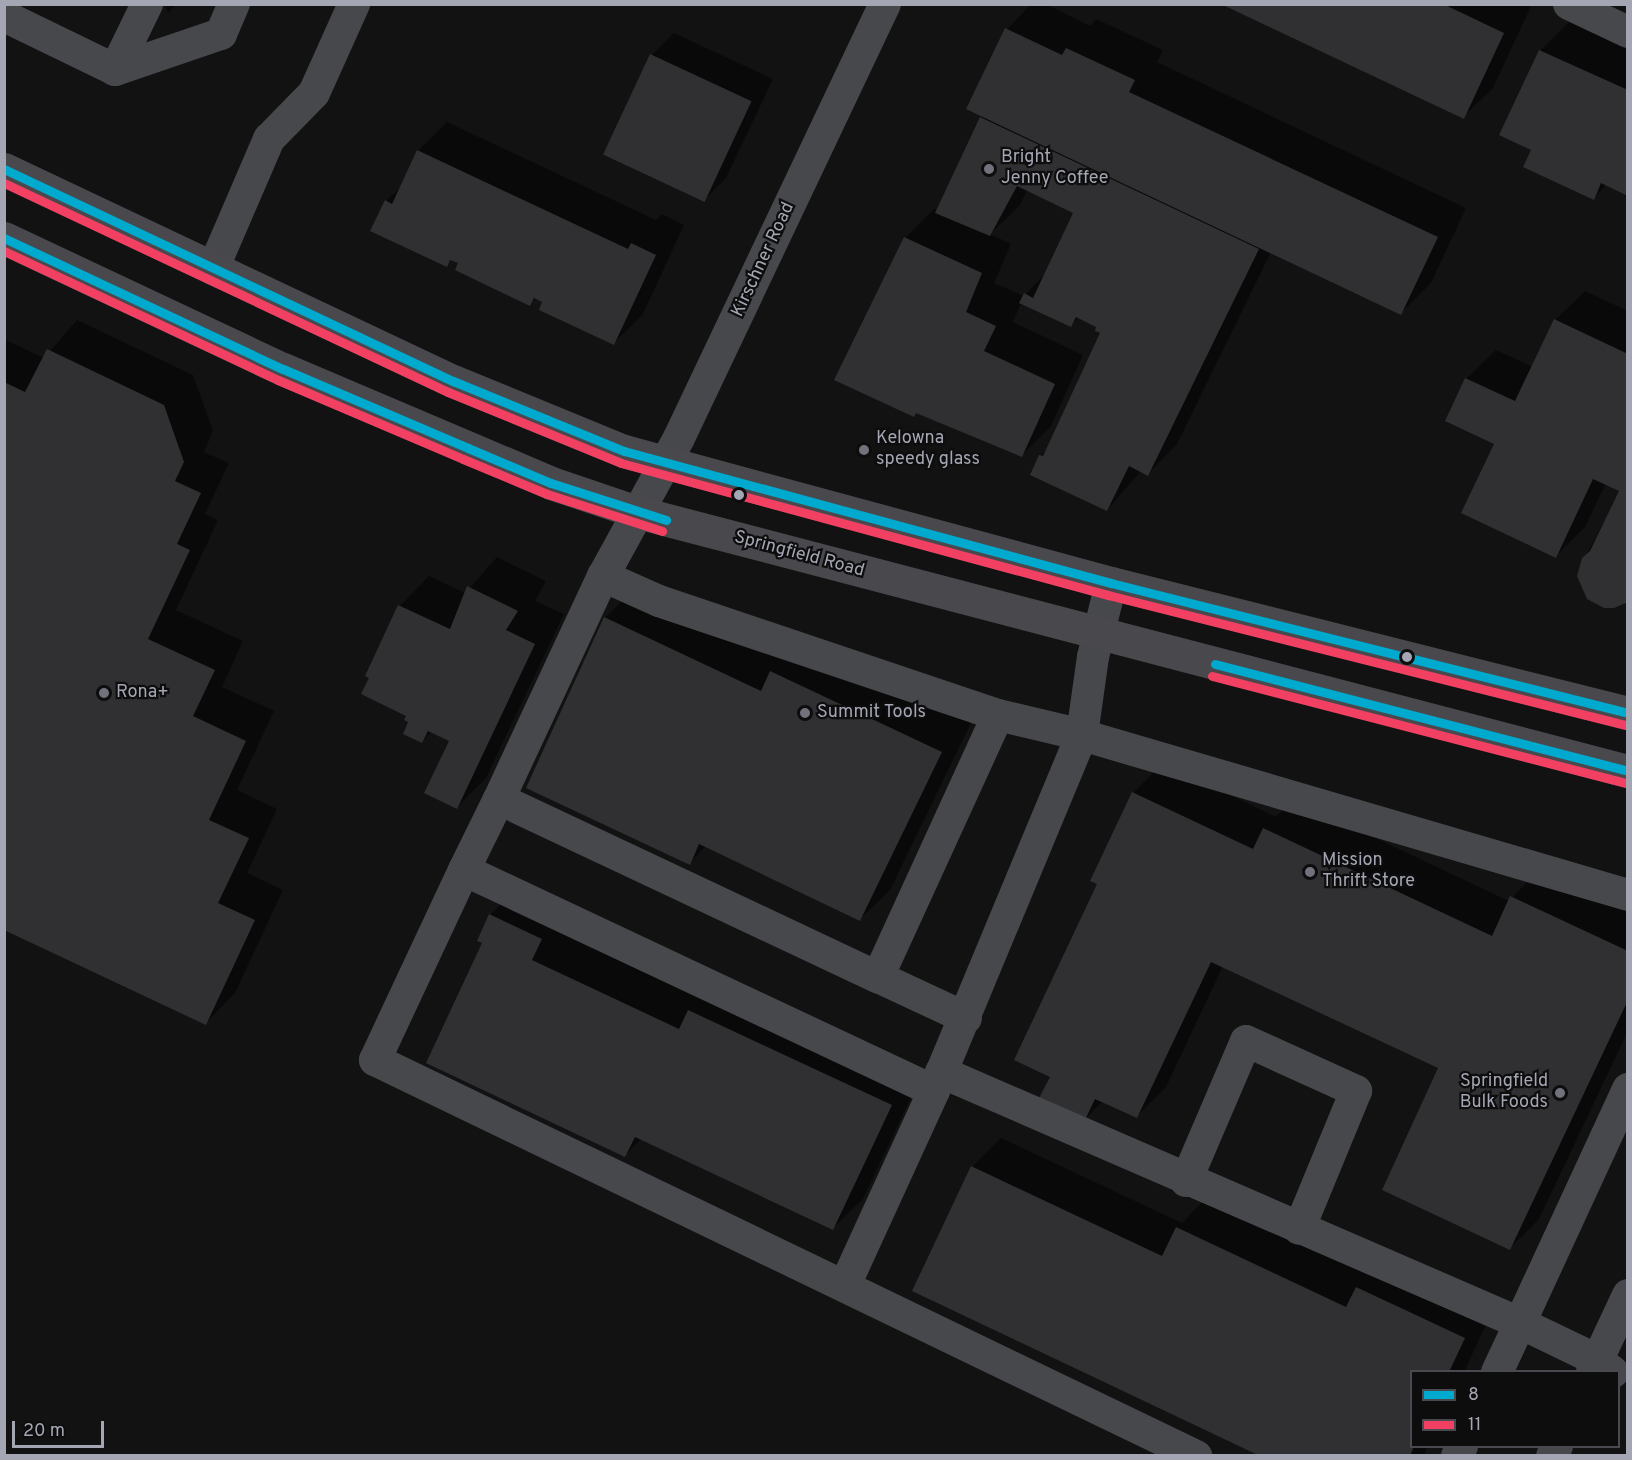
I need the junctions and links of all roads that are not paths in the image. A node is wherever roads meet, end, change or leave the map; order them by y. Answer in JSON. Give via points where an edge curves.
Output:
{"nodes":[{"id":1,"x":147,"y":4,"type":"edge"},
{"id":2,"x":234,"y":4,"type":"edge"},
{"id":3,"x":354,"y":4,"type":"edge"},
{"id":4,"x":885,"y":4,"type":"edge"},
{"id":5,"x":1569,"y":4,"type":"edge"},
{"id":6,"x":4,"y":16,"type":"edge"},
{"id":7,"x":1628,"y":32,"type":"edge"},
{"id":8,"x":115,"y":70,"type":"junction"},
{"id":9,"x":4,"y":169,"type":"edge"},
{"id":10,"x":4,"y":238,"type":"edge"},
{"id":11,"x":213,"y":268,"type":"junction"},
{"id":12,"x":665,"y":465,"type":"junction"},
{"id":13,"x":637,"y":512,"type":"junction"},
{"id":14,"x":603,"y":576,"type":"junction"},
{"id":15,"x":1111,"y":583,"type":"junction"},
{"id":16,"x":1099,"y":634,"type":"junction"},
{"id":17,"x":1628,"y":713,"type":"edge"},
{"id":18,"x":998,"y":715,"type":"junction"},
{"id":19,"x":1082,"y":735,"type":"junction"},
{"id":20,"x":1628,"y":771,"type":"edge"},
{"id":21,"x":499,"y":799,"type":"junction"},
{"id":22,"x":464,"y":870,"type":"junction"},
{"id":23,"x":1628,"y":895,"type":"edge"},
{"id":24,"x":878,"y":977,"type":"junction"},
{"id":25,"x":966,"y":1018,"type":"junction"},
{"id":26,"x":938,"y":1082,"type":"junction"},
{"id":27,"x":1628,"y":1089,"type":"edge"},
{"id":28,"x":1186,"y":1181,"type":"junction"},
{"id":29,"x":1299,"y":1229,"type":"junction"},
{"id":30,"x":845,"y":1285,"type":"junction"},
{"id":31,"x":1628,"y":1295,"type":"edge"},
{"id":32,"x":1520,"y":1323,"type":"junction"},
{"id":33,"x":1497,"y":1370,"type":"edge"},
{"id":34,"x":1605,"y":1370,"type":"edge"},
{"id":35,"x":1196,"y":1455,"type":"edge"}],
"edges":[{"from":1,"to":8,"type":"street"},
{"from":2,"to":8,"type":"street","via":[[221,34]]},
{"from":3,"to":11,"type":"street","via":[[314,93],[270,139]]},
{"from":4,"to":12,"type":"street","name":"Kirschner Road"},
{"from":5,"to":7,"type":"street"},
{"from":6,"to":8,"type":"street"},
{"from":9,"to":11,"type":"main road"},
{"from":10,"to":13,"type":"main road","name":"Springfield Road","via":[[284,369],[552,483]]},
{"from":11,"to":12,"type":"main road","via":[[556,426]]},
{"from":12,"to":13,"type":"street","name":"Kirschner Road"},
{"from":12,"to":15,"type":"main road"},
{"from":13,"to":14,"type":"street","name":"Kirschner Road"},
{"from":13,"to":16,"type":"main road","name":"Springfield Road"},
{"from":14,"to":18,"type":"street","via":[[658,601]]},
{"from":14,"to":21,"type":"street","name":"Kirschner Road"},
{"from":15,"to":16,"type":"street"},
{"from":15,"to":17,"type":"main road"},
{"from":16,"to":19,"type":"street"},
{"from":16,"to":20,"type":"main road","name":"Springfield Road"},
{"from":18,"to":19,"type":"street"},
{"from":18,"to":24,"type":"street"},
{"from":19,"to":23,"type":"street"},
{"from":19,"to":25,"type":"street"},
{"from":21,"to":22,"type":"street","name":"Kirschner Road"},
{"from":21,"to":24,"type":"street"},
{"from":22,"to":26,"type":"street"},
{"from":22,"to":30,"type":"street","name":"Kirschner Road","via":[[375,1060]]},
{"from":24,"to":25,"type":"street"},
{"from":25,"to":26,"type":"street"},
{"from":26,"to":28,"type":"street"},
{"from":26,"to":30,"type":"street"},
{"from":27,"to":32,"type":"street"},
{"from":28,"to":29,"type":"street"},
{"from":28,"to":29,"type":"street","via":[[1246,1041],[1356,1091]]},
{"from":29,"to":32,"type":"street"},
{"from":30,"to":35,"type":"street"},
{"from":31,"to":34,"type":"street"},
{"from":32,"to":33,"type":"street"},
{"from":32,"to":34,"type":"street"}]}
